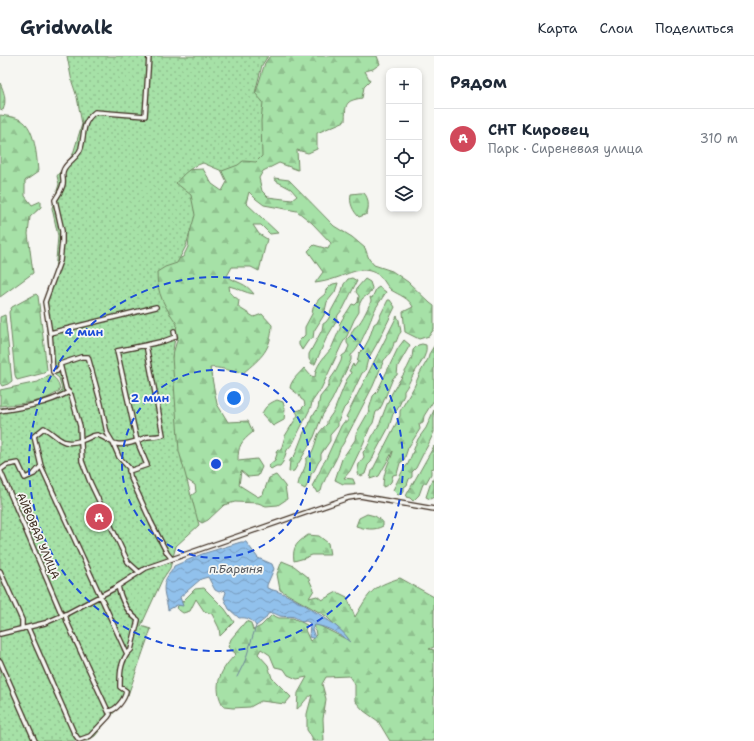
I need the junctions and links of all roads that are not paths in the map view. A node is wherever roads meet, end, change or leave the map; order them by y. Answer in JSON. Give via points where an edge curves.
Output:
{"nodes":[{"id":1,"x":149,"y":56,"type":"edge"},
{"id":2,"x":156,"y":307,"type":"dead end"},
{"id":3,"x":174,"y":331,"type":"dead end"},
{"id":4,"x":50,"y":333,"type":"junction"},
{"id":5,"x":146,"y":345,"type":"junction"},
{"id":6,"x":60,"y":367,"type":"junction"},
{"id":7,"x":69,"y":392,"type":"junction"},
{"id":8,"x":0,"y":411,"type":"edge"},
{"id":9,"x":82,"y":441,"type":"junction"},
{"id":10,"x":137,"y":441,"type":"junction"},
{"id":11,"x":113,"y":443,"type":"junction"},
{"id":12,"x":41,"y":466,"type":"junction"},
{"id":13,"x":129,"y":471,"type":"junction"},
{"id":14,"x":434,"y":509,"type":"edge"},
{"id":15,"x":171,"y":558,"type":"junction"},
{"id":16,"x":0,"y":571,"type":"edge"},
{"id":17,"x":139,"y":572,"type":"junction"},
{"id":18,"x":118,"y":586,"type":"junction"},
{"id":19,"x":100,"y":596,"type":"junction"},
{"id":20,"x":63,"y":615,"type":"junction"},
{"id":21,"x":28,"y":628,"type":"junction"},
{"id":22,"x":22,"y":630,"type":"junction"},
{"id":23,"x":0,"y":634,"type":"edge"},
{"id":24,"x":127,"y":654,"type":"junction"},
{"id":25,"x":0,"y":662,"type":"edge"},
{"id":26,"x":108,"y":711,"type":"junction"},
{"id":27,"x":79,"y":740,"type":"edge"},
{"id":28,"x":35,"y":741,"type":"edge"}],
"edges":[{"from":1,"to":4,"type":"street","via":[[145,116],[96,112],[90,116],[84,127],[81,148],[62,174],[64,182],[55,200],[62,232],[60,261],[45,302]]},
{"from":2,"to":4,"type":"street"},
{"from":3,"to":5,"type":"street","via":[[175,337],[171,339]]},
{"from":4,"to":6,"type":"street","via":[[53,372]]},
{"from":5,"to":10,"type":"street","via":[[163,435]]},
{"from":5,"to":10,"type":"street","via":[[117,351]]},
{"from":6,"to":7,"type":"street"},
{"from":6,"to":11,"type":"street","via":[[60,364],[88,357],[107,433]]},
{"from":7,"to":8,"type":"street","via":[[54,400]]},
{"from":7,"to":9,"type":"street"},
{"from":9,"to":11,"type":"street","via":[[98,435]]},
{"from":9,"to":12,"type":"street","via":[[61,441],[44,428],[34,436]]},
{"from":9,"to":17,"type":"street","via":[[82,461],[90,482],[128,562]]},
{"from":10,"to":11,"type":"street"},
{"from":10,"to":13,"type":"street","via":[[147,465]]},
{"from":11,"to":13,"type":"street"},
{"from":12,"to":19,"type":"street"},
{"from":12,"to":20,"type":"street","name":"АЙВОВАЯ УЛИЦА","via":[[34,474],[25,478],[18,463],[7,465],[0,470]]},
{"from":13,"to":15,"type":"street","via":[[151,522]]},
{"from":14,"to":15,"type":"street","via":[[360,496],[348,498]]},
{"from":15,"to":17,"type":"street"},
{"from":16,"to":22,"type":"street","via":[[22,620]]},
{"from":17,"to":18,"type":"street"},
{"from":18,"to":19,"type":"street"},
{"from":18,"to":24,"type":"street","via":[[120,598],[131,615],[138,620],[131,650]]},
{"from":19,"to":20,"type":"street"},
{"from":19,"to":24,"type":"street"},
{"from":20,"to":21,"type":"street","via":[[45,624]]},
{"from":20,"to":26,"type":"street"},
{"from":21,"to":22,"type":"street"},
{"from":21,"to":27,"type":"street"},
{"from":22,"to":23,"type":"street"},
{"from":24,"to":26,"type":"street","via":[[121,666],[120,678],[120,687],[126,694],[117,707]]},
{"from":25,"to":28,"type":"street"},
{"from":26,"to":27,"type":"street","via":[[108,717],[90,736]]}]}
